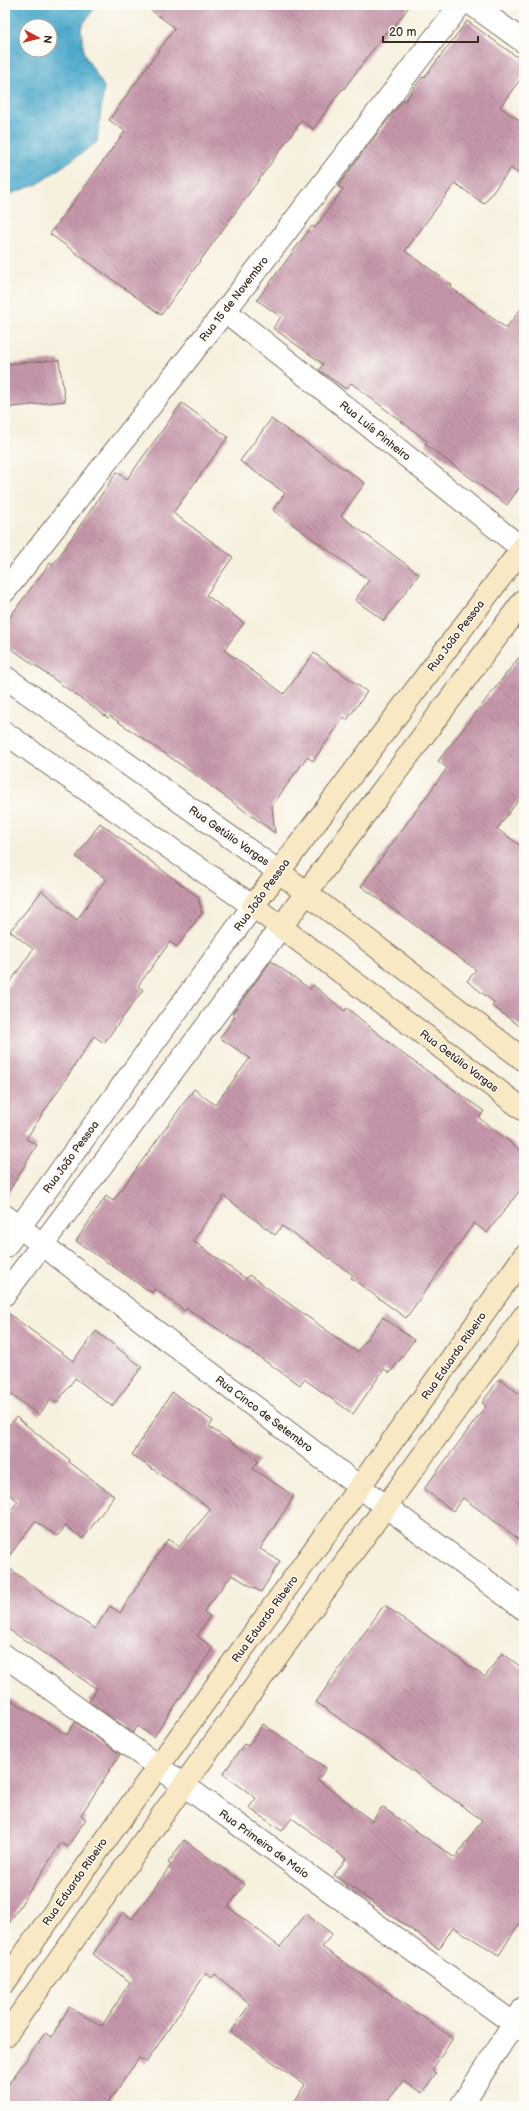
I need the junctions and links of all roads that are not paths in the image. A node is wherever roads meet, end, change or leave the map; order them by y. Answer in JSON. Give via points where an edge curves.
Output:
{"nodes":[{"id":1,"x":460,"y":5,"type":"edge"},
{"id":2,"x":473,"y":5,"type":"edge"},
{"id":3,"x":524,"y":42,"type":"edge"},
{"id":4,"x":225,"y":311,"type":"junction"},
{"id":5,"x":523,"y":548,"type":"edge"},
{"id":6,"x":5,"y":591,"type":"edge"},
{"id":7,"x":524,"y":600,"type":"edge"},
{"id":8,"x":5,"y":677,"type":"edge"},
{"id":9,"x":5,"y":733,"type":"edge"},
{"id":10,"x":278,"y":872,"type":"junction"},
{"id":11,"x":306,"y":894,"type":"junction"},
{"id":12,"x":253,"y":906,"type":"junction"},
{"id":13,"x":281,"y":927,"type":"junction"},
{"id":14,"x":524,"y":1060,"type":"edge"},
{"id":15,"x":524,"y":1110,"type":"edge"},
{"id":16,"x":12,"y":1222,"type":"edge"},
{"id":17,"x":42,"y":1245,"type":"junction"},
{"id":18,"x":5,"y":1248,"type":"edge"},
{"id":19,"x":524,"y":1256,"type":"edge"},
{"id":20,"x":5,"y":1294,"type":"edge"},
{"id":21,"x":524,"y":1316,"type":"edge"},
{"id":22,"x":361,"y":1488,"type":"junction"},
{"id":23,"x":386,"y":1506,"type":"junction"},
{"id":24,"x":524,"y":1609,"type":"edge"},
{"id":25,"x":5,"y":1656,"type":"edge"},
{"id":26,"x":157,"y":1766,"type":"junction"},
{"id":27,"x":183,"y":1786,"type":"junction"},
{"id":28,"x":5,"y":1982,"type":"edge"},
{"id":29,"x":520,"y":2020,"type":"edge"},
{"id":30,"x":5,"y":2036,"type":"edge"},
{"id":31,"x":461,"y":2106,"type":"edge"}],
"edges":[{"from":1,"to":4,"type":"street","name":"Rua 15 de Novembro"},
{"from":2,"to":3,"type":"street"},
{"from":4,"to":5,"type":"street","name":"Rua Luís Pinheiro"},
{"from":4,"to":6,"type":"street","name":"Rua 15 de Novembro"},
{"from":5,"to":10,"type":"street","name":"Rua João Pessoa"},
{"from":7,"to":11,"type":"street"},
{"from":8,"to":10,"type":"street","name":"Rua Getúlio Vargas"},
{"from":9,"to":12,"type":"street","name":"Rua Getúlio Vargas"},
{"from":10,"to":11,"type":"street","name":"Rua Getúlio Vargas"},
{"from":10,"to":12,"type":"street","name":"Rua João Pessoa"},
{"from":11,"to":13,"type":"street"},
{"from":11,"to":14,"type":"street","name":"Rua Getúlio Vargas"},
{"from":12,"to":13,"type":"street","name":"Rua Getúlio Vargas"},
{"from":12,"to":16,"type":"street","name":"Rua João Pessoa"},
{"from":13,"to":15,"type":"street","name":"Rua Getúlio Vargas"},
{"from":13,"to":17,"type":"street"},
{"from":16,"to":17,"type":"street","name":"Rua Cinco de Setembro"},
{"from":16,"to":18,"type":"street","name":"Rua João Pessoa"},
{"from":17,"to":20,"type":"street"},
{"from":17,"to":22,"type":"street","name":"Rua Cinco de Setembro"},
{"from":19,"to":22,"type":"street","name":"Rua Eduardo Ribeiro"},
{"from":21,"to":23,"type":"street"},
{"from":22,"to":23,"type":"street","name":"Rua Cinco de Setembro"},
{"from":22,"to":26,"type":"street","name":"Rua Eduardo Ribeiro"},
{"from":23,"to":24,"type":"street","name":"Rua Cinco de Setembro"},
{"from":23,"to":27,"type":"street"},
{"from":25,"to":26,"type":"street","name":"Rua Primeiro de Maio"},
{"from":26,"to":27,"type":"street","name":"Rua Primeiro de Maio"},
{"from":26,"to":28,"type":"street","name":"Rua Eduardo Ribeiro"},
{"from":27,"to":29,"type":"street","name":"Rua Primeiro de Maio"},
{"from":27,"to":30,"type":"street"},
{"from":29,"to":31,"type":"street"}]}
